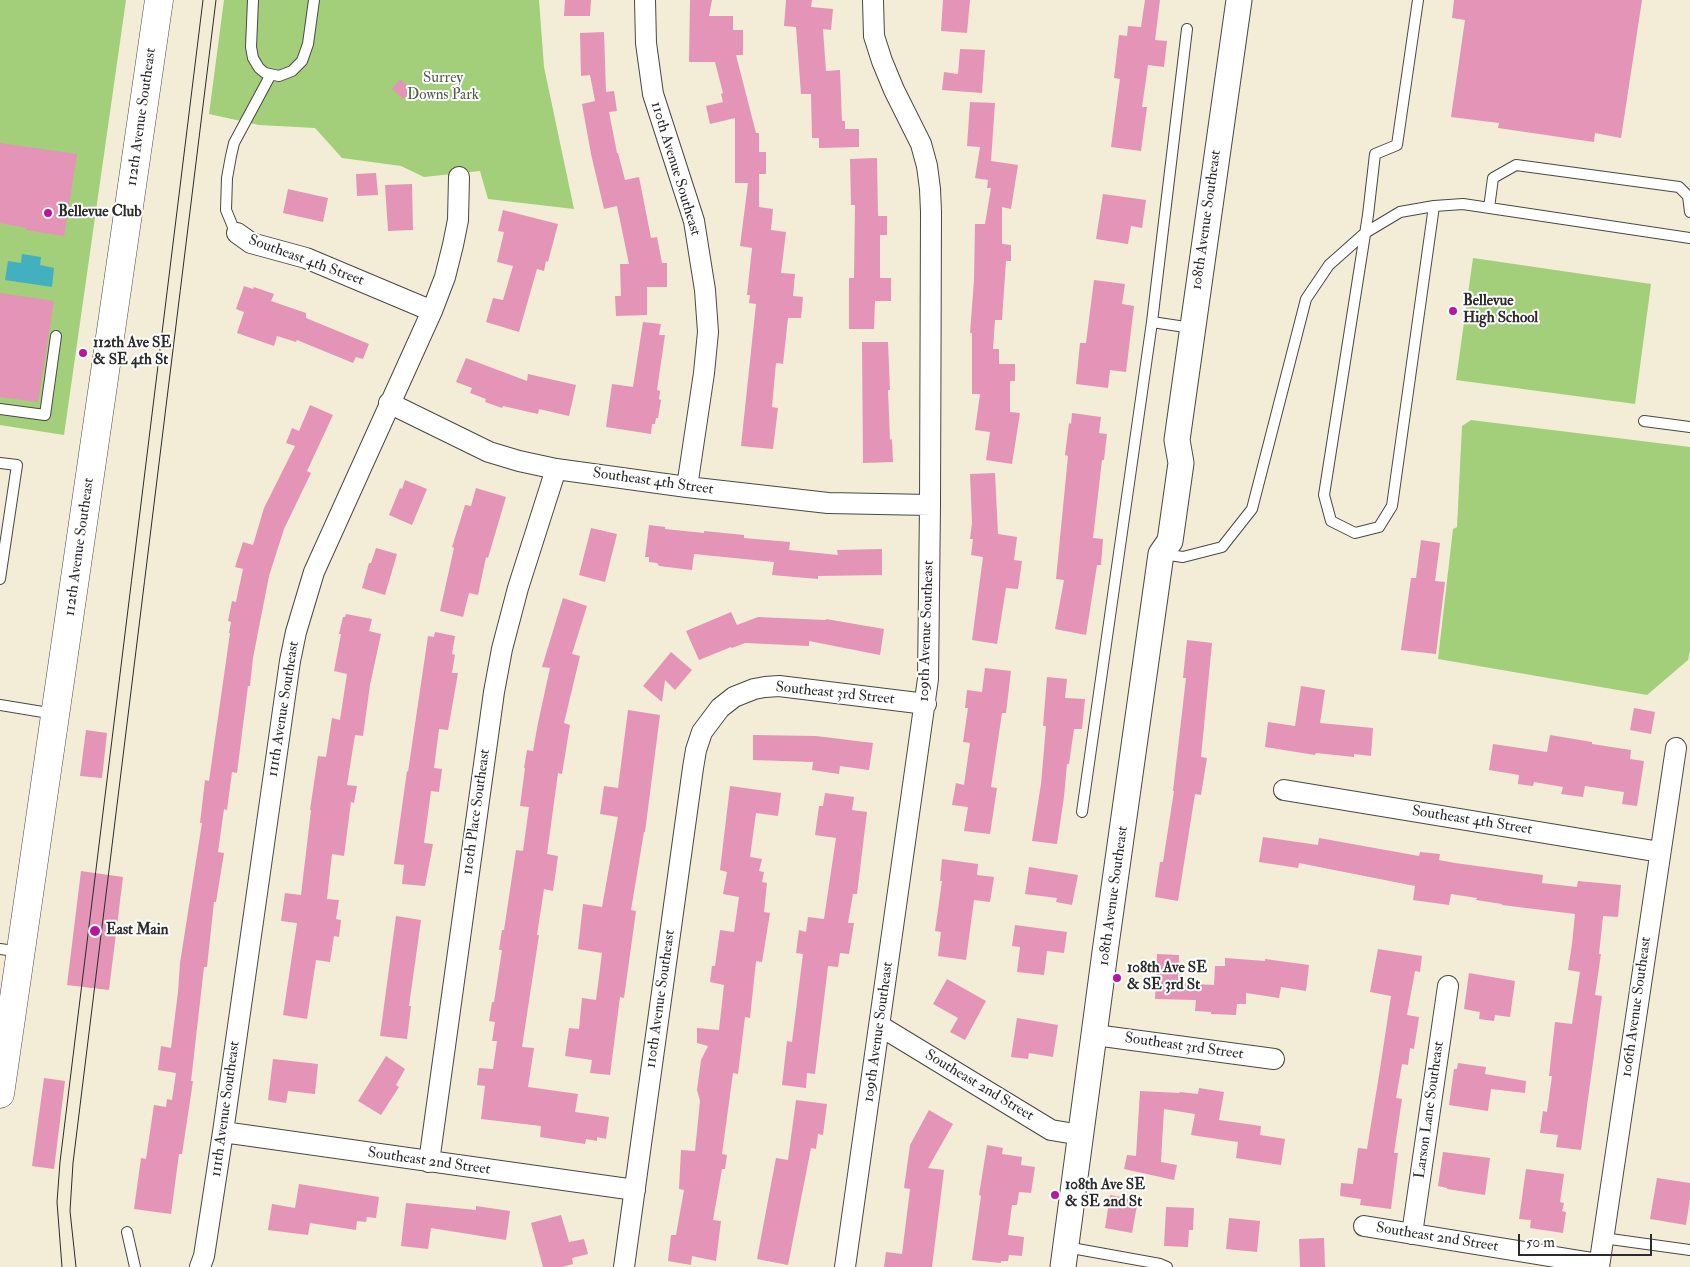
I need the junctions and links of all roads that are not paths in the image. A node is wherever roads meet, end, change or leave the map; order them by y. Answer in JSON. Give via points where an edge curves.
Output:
{"nodes":[{"id":1,"x":159,"y":0,"type":"edge"},
{"id":2,"x":253,"y":0,"type":"edge"},
{"id":3,"x":314,"y":0,"type":"edge"},
{"id":4,"x":645,"y":0,"type":"edge"},
{"id":5,"x":873,"y":0,"type":"edge"},
{"id":6,"x":1239,"y":0,"type":"edge"},
{"id":7,"x":1418,"y":0,"type":"edge"},
{"id":8,"x":1187,"y":29,"type":"dead end"},
{"id":9,"x":270,"y":76,"type":"junction"},
{"id":10,"x":459,"y":176,"type":"dead end"},
{"id":11,"x":1434,"y":206,"type":"junction"},
{"id":12,"x":1489,"y":208,"type":"junction"},
{"id":13,"x":1690,"y":212,"type":"edge"},
{"id":14,"x":237,"y":233,"type":"joint"},
{"id":15,"x":1365,"y":233,"type":"junction"},
{"id":16,"x":1690,"y":238,"type":"edge"},
{"id":17,"x":432,"y":311,"type":"junction"},
{"id":18,"x":1152,"y":322,"type":"junction"},
{"id":19,"x":1192,"y":328,"type":"junction"},
{"id":20,"x":56,"y":336,"type":"dead end"},
{"id":21,"x":389,"y":404,"type":"junction"},
{"id":22,"x":0,"y":409,"type":"edge"},
{"id":23,"x":1644,"y":421,"type":"dead end"},
{"id":24,"x":1690,"y":428,"type":"edge"},
{"id":25,"x":0,"y":463,"type":"edge"},
{"id":26,"x":556,"y":469,"type":"junction"},
{"id":27,"x":687,"y":487,"type":"junction"},
{"id":28,"x":930,"y":506,"type":"junction"},
{"id":29,"x":1161,"y":554,"type":"junction"},
{"id":30,"x":0,"y":579,"type":"edge"},
{"id":31,"x":926,"y":704,"type":"junction"},
{"id":32,"x":0,"y":705,"type":"edge"},
{"id":33,"x":56,"y":714,"type":"junction"},
{"id":34,"x":702,"y":732,"type":"joint"},
{"id":35,"x":1676,"y":748,"type":"dead end"},
{"id":36,"x":1284,"y":790,"type":"dead end"},
{"id":37,"x":1082,"y":812,"type":"dead end"},
{"id":38,"x":1660,"y":852,"type":"junction"},
{"id":39,"x":11,"y":950,"type":"edge"},
{"id":40,"x":1448,"y":986,"type":"dead end"},
{"id":41,"x":6,"y":1020,"type":"edge"},
{"id":42,"x":880,"y":1026,"type":"junction"},
{"id":43,"x":1095,"y":1035,"type":"junction"},
{"id":44,"x":1274,"y":1059,"type":"dead end"},
{"id":45,"x":0,"y":1094,"type":"edge"},
{"id":46,"x":223,"y":1132,"type":"junction"},
{"id":47,"x":1082,"y":1135,"type":"junction"},
{"id":48,"x":429,"y":1162,"type":"junction"},
{"id":49,"x":635,"y":1190,"type":"junction"},
{"id":50,"x":1364,"y":1226,"type":"dead end"},
{"id":51,"x":126,"y":1232,"type":"dead end"},
{"id":52,"x":1412,"y":1234,"type":"junction"},
{"id":53,"x":1603,"y":1238,"type":"junction"},
{"id":54,"x":1690,"y":1250,"type":"edge"},
{"id":55,"x":1065,"y":1257,"type":"edge"},
{"id":56,"x":1599,"y":1265,"type":"edge"},
{"id":57,"x":135,"y":1267,"type":"edge"},
{"id":58,"x":200,"y":1267,"type":"edge"},
{"id":59,"x":624,"y":1267,"type":"edge"},
{"id":60,"x":846,"y":1267,"type":"edge"},
{"id":61,"x":1167,"y":1267,"type":"edge"}],
"edges":[{"from":1,"to":33,"type":"main road","name":"112th Avenue Southeast"},
{"from":2,"to":9,"type":"lane","via":[[252,53],[259,68]]},
{"from":3,"to":9,"type":"lane","via":[[308,44],[302,61],[286,75]]},
{"from":4,"to":27,"type":"street","name":"110th Avenue Southeast","via":[[646,42],[653,94],[694,221],[705,290],[708,332]]},
{"from":5,"to":28,"type":"street","name":"109th Avenue Southeast","via":[[874,36],[894,90],[921,144],[930,189]]},
{"from":6,"to":19,"type":"street","name":"108th Avenue Southeast"},
{"from":7,"to":15,"type":"lane","via":[[1397,145],[1375,154]]},
{"from":8,"to":18,"type":"lane"},
{"from":9,"to":14,"type":"lane","via":[[234,143],[231,156],[226,210]]},
{"from":10,"to":17,"type":"street","name":"111th Avenue Southeast","via":[[458,220],[453,245]]},
{"from":11,"to":12,"type":"lane","via":[[1463,204]]},
{"from":11,"to":15,"type":"lane","via":[[1400,212]]},
{"from":11,"to":15,"type":"lane","via":[[1392,506],[1379,527],[1355,534],[1331,521],[1324,495]]},
{"from":12,"to":13,"type":"lane","via":[[1493,178],[1516,165],[1679,187],[1688,196]]},
{"from":12,"to":16,"type":"lane"},
{"from":14,"to":17,"type":"street","name":"Southeast 4th Street","via":[[251,243],[306,258]]},
{"from":15,"to":29,"type":"lane","via":[[1329,265],[1306,299],[1252,509],[1222,547],[1183,557]]},
{"from":17,"to":21,"type":"street","name":"111th Avenue Southeast"},
{"from":18,"to":19,"type":"lane"},
{"from":18,"to":37,"type":"lane"},
{"from":19,"to":29,"type":"street","name":"108th Avenue Southeast","via":[[1177,440],[1181,463],[1170,541]]},
{"from":20,"to":22,"type":"lane","via":[[45,415]]},
{"from":21,"to":26,"type":"street","name":"Southeast 4th Street","via":[[490,452]]},
{"from":21,"to":46,"type":"street","name":"111th Avenue Southeast","via":[[314,572],[296,632]]},
{"from":23,"to":24,"type":"lane"},
{"from":25,"to":30,"type":"lane","via":[[17,465]]},
{"from":26,"to":27,"type":"street","name":"Southeast 4th Street"},
{"from":26,"to":48,"type":"street","name":"110th Place Southeast","via":[[518,588],[494,692]]},
{"from":27,"to":28,"type":"street","name":"Southeast 4th Street","via":[[828,503]]},
{"from":28,"to":31,"type":"street","name":"109th Avenue Southeast"},
{"from":29,"to":43,"type":"street","name":"108th Avenue Southeast"},
{"from":31,"to":34,"type":"street","name":"Southeast 3rd Street","via":[[765,687],[734,697],[720,708]]},
{"from":31,"to":42,"type":"street","name":"109th Avenue Southeast"},
{"from":32,"to":33,"type":"lane"},
{"from":33,"to":39,"type":"main road","name":"112th Avenue Southeast"},
{"from":34,"to":49,"type":"street","name":"110th Avenue Southeast","via":[[693,768]]},
{"from":35,"to":38,"type":"street","name":"106th Avenue Southeast"},
{"from":36,"to":38,"type":"street","name":"Southeast 4th Street"},
{"from":38,"to":53,"type":"street","name":"106th Avenue Southeast"},
{"from":39,"to":41,"type":"main road","name":"112th Avenue Southeast"},
{"from":40,"to":52,"type":"street","name":"Larson Lane Southeast"},
{"from":41,"to":45,"type":"main road","name":"112th Avenue Southeast"},
{"from":42,"to":47,"type":"street","name":"Southeast 2nd Street","via":[[1052,1130]]},
{"from":42,"to":60,"type":"street","name":"109th Avenue Southeast"},
{"from":43,"to":44,"type":"street","name":"Southeast 3rd Street"},
{"from":43,"to":47,"type":"street","name":"108th Avenue Southeast"},
{"from":46,"to":48,"type":"street","name":"Southeast 2nd Street"},
{"from":46,"to":58,"type":"street","name":"111th Avenue Southeast"},
{"from":47,"to":55,"type":"street","name":"108th Avenue Southeast"},
{"from":48,"to":49,"type":"street","name":"Southeast 2nd Street"},
{"from":49,"to":59,"type":"street","name":"110th Avenue Southeast"},
{"from":50,"to":52,"type":"street","name":"Southeast 2nd Street"},
{"from":51,"to":57,"type":"lane"},
{"from":52,"to":56,"type":"street","name":"Southeast 2nd Street"},
{"from":53,"to":54,"type":"lane"},
{"from":53,"to":56,"type":"street","name":"106th Avenue Southeast"},
{"from":55,"to":61,"type":"lane"}]}
